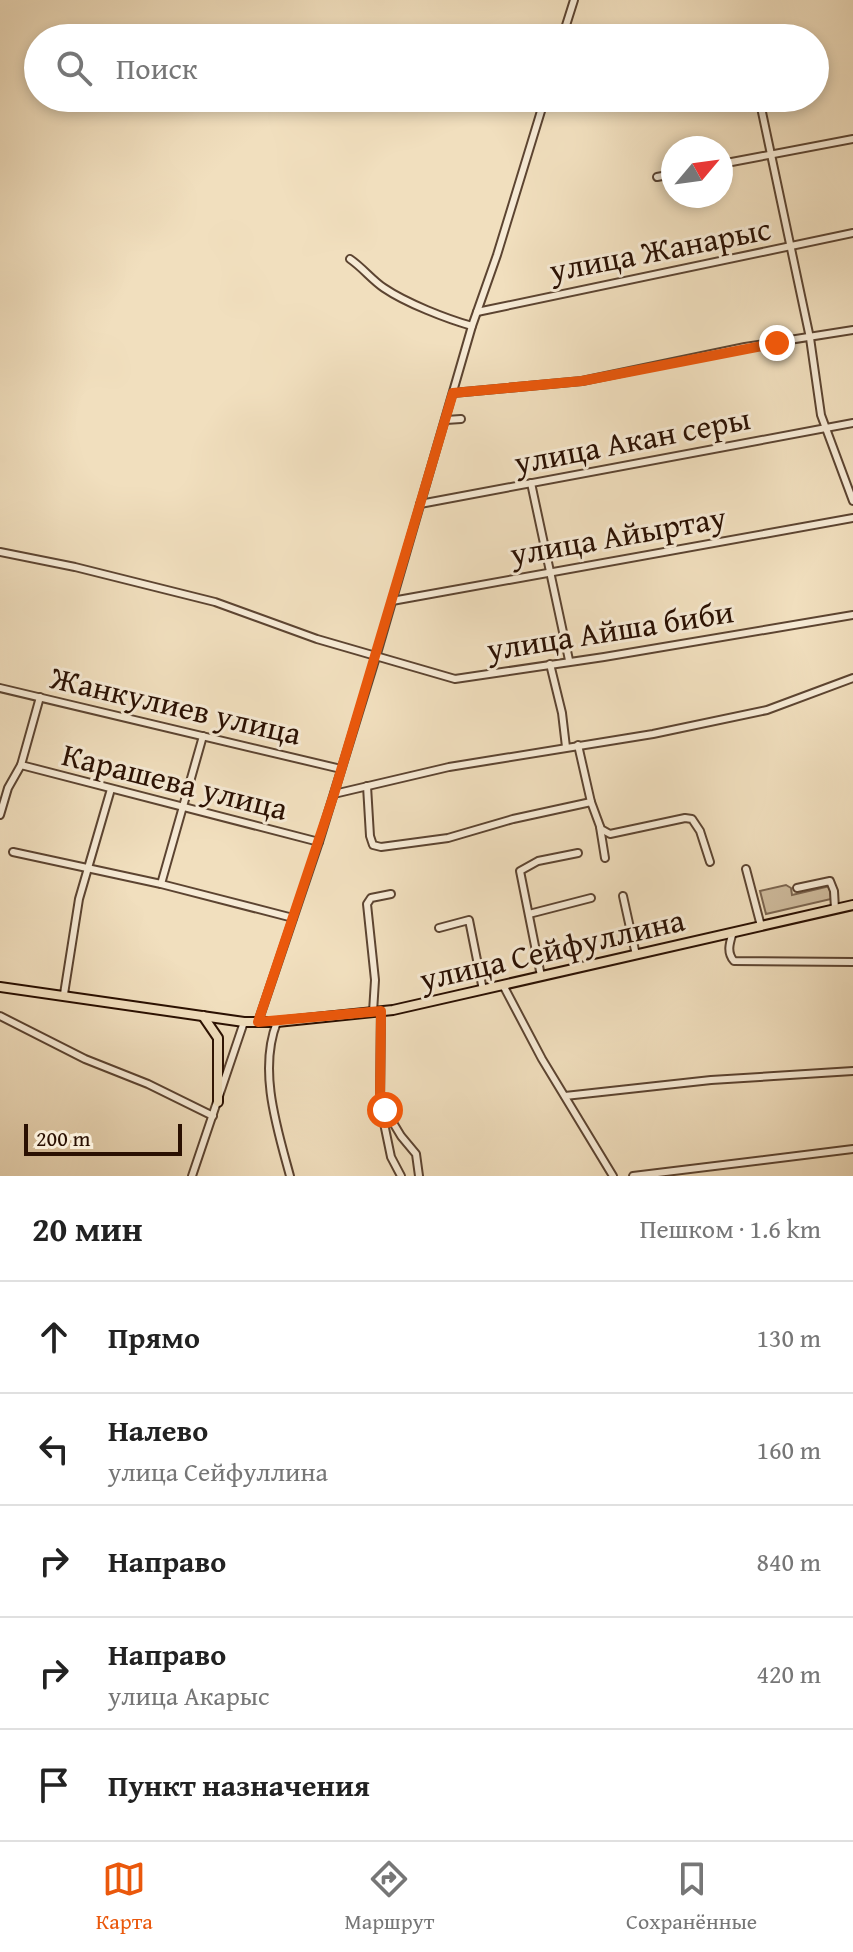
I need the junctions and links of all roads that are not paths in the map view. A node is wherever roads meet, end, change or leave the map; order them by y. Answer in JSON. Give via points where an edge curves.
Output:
{"nodes":[{"id":1,"x":574,"y":0,"type":"edge"},
{"id":2,"x":566,"y":24,"type":"edge"},
{"id":3,"x":541,"y":112,"type":"edge"},
{"id":4,"x":761,"y":112,"type":"edge"},
{"id":5,"x":853,"y":139,"type":"edge"},
{"id":6,"x":769,"y":155,"type":"junction"},
{"id":7,"x":733,"y":162,"type":"edge"},
{"id":8,"x":661,"y":176,"type":"edge"},
{"id":9,"x":657,"y":177,"type":"dead end"},
{"id":10,"x":853,"y":233,"type":"edge"},
{"id":11,"x":790,"y":248,"type":"junction"},
{"id":12,"x":350,"y":259,"type":"dead end"},
{"id":13,"x":477,"y":312,"type":"junction"},
{"id":14,"x":472,"y":326,"type":"junction"},
{"id":15,"x":853,"y":330,"type":"edge"},
{"id":16,"x":810,"y":338,"type":"junction"},
{"id":17,"x":453,"y":393,"type":"junction"},
{"id":18,"x":461,"y":419,"type":"dead end"},
{"id":19,"x":446,"y":420,"type":"junction"},
{"id":20,"x":853,"y":423,"type":"edge"},
{"id":21,"x":824,"y":428,"type":"junction"},
{"id":22,"x":531,"y":483,"type":"junction"},
{"id":23,"x":853,"y":501,"type":"edge"},
{"id":24,"x":420,"y":504,"type":"junction"},
{"id":25,"x":853,"y":518,"type":"edge"},
{"id":26,"x":0,"y":552,"type":"edge"},
{"id":27,"x":550,"y":573,"type":"junction"},
{"id":28,"x":392,"y":601,"type":"junction"},
{"id":29,"x":853,"y":615,"type":"edge"},
{"id":30,"x":376,"y":657,"type":"junction"},
{"id":31,"x":569,"y":660,"type":"junction"},
{"id":32,"x":550,"y":664,"type":"junction"},
{"id":33,"x":853,"y":678,"type":"edge"},
{"id":34,"x":0,"y":688,"type":"edge"},
{"id":35,"x":40,"y":697,"type":"junction"},
{"id":36,"x":203,"y":736,"type":"junction"},
{"id":37,"x":578,"y":745,"type":"junction"},
{"id":38,"x":566,"y":747,"type":"junction"},
{"id":39,"x":21,"y":765,"type":"junction"},
{"id":40,"x":341,"y":769,"type":"junction"},
{"id":41,"x":367,"y":786,"type":"junction"},
{"id":42,"x":111,"y":789,"type":"junction"},
{"id":43,"x":334,"y":794,"type":"junction"},
{"id":44,"x":591,"y":802,"type":"junction"},
{"id":45,"x":182,"y":806,"type":"junction"},
{"id":46,"x":0,"y":815,"type":"edge"},
{"id":47,"x":600,"y":827,"type":"junction"},
{"id":48,"x":319,"y":842,"type":"junction"},
{"id":49,"x":13,"y":852,"type":"dead end"},
{"id":50,"x":578,"y":853,"type":"dead end"},
{"id":51,"x":605,"y":858,"type":"dead end"},
{"id":52,"x":710,"y":862,"type":"dead end"},
{"id":53,"x":87,"y":868,"type":"junction"},
{"id":54,"x":746,"y":869,"type":"dead end"},
{"id":55,"x":161,"y":884,"type":"junction"},
{"id":56,"x":797,"y":888,"type":"dead end"},
{"id":57,"x":391,"y":894,"type":"dead end"},
{"id":58,"x":623,"y":896,"type":"dead end"},
{"id":59,"x":591,"y":898,"type":"dead end"},
{"id":60,"x":853,"y":905,"type":"edge"},
{"id":61,"x":835,"y":909,"type":"junction"},
{"id":62,"x":529,"y":914,"type":"junction"},
{"id":63,"x":293,"y":918,"type":"junction"},
{"id":64,"x":761,"y":926,"type":"junction"},
{"id":65,"x":439,"y":928,"type":"dead end"},
{"id":66,"x":733,"y":932,"type":"junction"},
{"id":67,"x":636,"y":955,"type":"junction"},
{"id":68,"x":853,"y":962,"type":"edge"},
{"id":69,"x":541,"y":976,"type":"junction"},
{"id":70,"x":503,"y":985,"type":"junction"},
{"id":71,"x":0,"y":987,"type":"edge"},
{"id":72,"x":483,"y":990,"type":"junction"},
{"id":73,"x":64,"y":994,"type":"junction"},
{"id":74,"x":377,"y":1012,"type":"junction"},
{"id":75,"x":203,"y":1015,"type":"junction"},
{"id":76,"x":0,"y":1016,"type":"edge"},
{"id":77,"x":244,"y":1022,"type":"junction"},
{"id":78,"x":258,"y":1022,"type":"junction"},
{"id":79,"x":277,"y":1022,"type":"junction"},
{"id":80,"x":853,"y":1071,"type":"edge"},
{"id":81,"x":565,"y":1096,"type":"junction"},
{"id":82,"x":380,"y":1101,"type":"junction"},
{"id":83,"x":218,"y":1102,"type":"junction"},
{"id":84,"x":213,"y":1116,"type":"junction"},
{"id":85,"x":853,"y":1149,"type":"edge"},
{"id":86,"x":192,"y":1176,"type":"edge"},
{"id":87,"x":290,"y":1176,"type":"edge"},
{"id":88,"x":401,"y":1176,"type":"edge"},
{"id":89,"x":419,"y":1176,"type":"edge"},
{"id":90,"x":613,"y":1176,"type":"edge"},
{"id":91,"x":633,"y":1176,"type":"edge"}],
"edges":[{"from":1,"to":2,"type":"street"},
{"from":3,"to":13,"type":"street"},
{"from":4,"to":6,"type":"street"},
{"from":5,"to":6,"type":"street"},
{"from":6,"to":7,"type":"street"},
{"from":6,"to":11,"type":"street"},
{"from":8,"to":9,"type":"street"},
{"from":10,"to":11,"type":"street","name":"улица Жанарыс"},
{"from":11,"to":13,"type":"street","name":"улица Жанарыс"},
{"from":11,"to":16,"type":"street"},
{"from":12,"to":14,"type":"street","via":[[383,288]]},
{"from":13,"to":14,"type":"street"},
{"from":14,"to":17,"type":"street"},
{"from":15,"to":16,"type":"street"},
{"from":16,"to":17,"type":"street","via":[[582,381]]},
{"from":16,"to":21,"type":"street"},
{"from":17,"to":19,"type":"street"},
{"from":18,"to":19,"type":"street"},
{"from":19,"to":24,"type":"street"},
{"from":20,"to":21,"type":"street","name":"улица Акан серы"},
{"from":21,"to":22,"type":"street","name":"улица Акан серы"},
{"from":21,"to":23,"type":"street"},
{"from":22,"to":24,"type":"street","name":"улица Акан серы"},
{"from":22,"to":27,"type":"street"},
{"from":24,"to":28,"type":"street"},
{"from":25,"to":27,"type":"street","name":"улица Айыртау"},
{"from":26,"to":30,"type":"street","name":"улица Айша биби","via":[[215,602]]},
{"from":27,"to":28,"type":"street","name":"улица Айыртау"},
{"from":27,"to":31,"type":"street"},
{"from":28,"to":30,"type":"street"},
{"from":29,"to":31,"type":"street","name":"улица Айша биби"},
{"from":30,"to":32,"type":"street","name":"улица Айша биби","via":[[455,679]]},
{"from":30,"to":40,"type":"street"},
{"from":31,"to":32,"type":"street","name":"улица Айша биби"},
{"from":32,"to":38,"type":"street"},
{"from":33,"to":37,"type":"street","via":[[767,710]]},
{"from":34,"to":35,"type":"street","name":"Жанкулиев улица"},
{"from":35,"to":36,"type":"street","name":"Жанкулиев улица"},
{"from":35,"to":39,"type":"street"},
{"from":36,"to":40,"type":"street","name":"Жанкулиев улица"},
{"from":36,"to":45,"type":"street"},
{"from":37,"to":38,"type":"street"},
{"from":37,"to":44,"type":"street"},
{"from":38,"to":41,"type":"street"},
{"from":39,"to":42,"type":"street","name":"Карашева улица"},
{"from":39,"to":46,"type":"street"},
{"from":40,"to":43,"type":"street"},
{"from":41,"to":43,"type":"street"},
{"from":41,"to":44,"type":"street","via":[[370,836],[373,845],[381,847],[448,838]]},
{"from":42,"to":45,"type":"street","name":"Карашева улица"},
{"from":42,"to":53,"type":"street"},
{"from":43,"to":48,"type":"street"},
{"from":44,"to":47,"type":"street"},
{"from":45,"to":48,"type":"street","name":"Карашева улица"},
{"from":45,"to":55,"type":"street"},
{"from":47,"to":51,"type":"street"},
{"from":47,"to":52,"type":"street","via":[[610,834],[692,819]]},
{"from":48,"to":63,"type":"street"},
{"from":49,"to":53,"type":"street"},
{"from":50,"to":62,"type":"street","via":[[538,861],[520,871]]},
{"from":53,"to":55,"type":"street"},
{"from":53,"to":73,"type":"street"},
{"from":54,"to":64,"type":"street"},
{"from":55,"to":63,"type":"street"},
{"from":56,"to":61,"type":"street","via":[[830,881]]},
{"from":57,"to":74,"type":"street","via":[[367,904]]},
{"from":58,"to":67,"type":"street"},
{"from":59,"to":62,"type":"street"},
{"from":60,"to":61,"type":"main road","name":"улица Сейфуллина"},
{"from":61,"to":64,"type":"main road","name":"улица Сейфуллина"},
{"from":62,"to":69,"type":"street"},
{"from":63,"to":78,"type":"street"},
{"from":64,"to":66,"type":"main road","name":"улица Сейфуллина"},
{"from":65,"to":72,"type":"street","via":[[469,920]]},
{"from":66,"to":67,"type":"main road","name":"улица Сейфуллина"},
{"from":66,"to":68,"type":"street","name":"улица Сейфуллина","via":[[729,946],[734,961]]},
{"from":67,"to":69,"type":"main road","name":"улица Сейфуллина"},
{"from":69,"to":70,"type":"main road","name":"улица Сейфуллина"},
{"from":70,"to":72,"type":"main road","name":"улица Сейфуллина"},
{"from":70,"to":81,"type":"street"},
{"from":71,"to":73,"type":"main road","name":"улица Сейфуллина"},
{"from":72,"to":74,"type":"main road","name":"улица Сейфуллина"},
{"from":73,"to":75,"type":"main road","name":"улица Сейфуллина"},
{"from":74,"to":79,"type":"main road","name":"улица Сейфуллина"},
{"from":74,"to":82,"type":"street"},
{"from":75,"to":77,"type":"main road","name":"улица Сейфуллина"},
{"from":75,"to":83,"type":"main road","via":[[218,1038]]},
{"from":76,"to":84,"type":"street"},
{"from":77,"to":78,"type":"main road","name":"улица Сейфуллина"},
{"from":77,"to":83,"type":"street"},
{"from":78,"to":79,"type":"main road","name":"улица Сейфуллина"},
{"from":79,"to":87,"type":"street","via":[[268,1067]]},
{"from":80,"to":81,"type":"street"},
{"from":81,"to":90,"type":"street"},
{"from":82,"to":88,"type":"street","via":[[391,1157]]},
{"from":82,"to":89,"type":"street","via":[[416,1154]]},
{"from":83,"to":84,"type":"street"},
{"from":84,"to":86,"type":"street"},
{"from":85,"to":91,"type":"street"}]}
